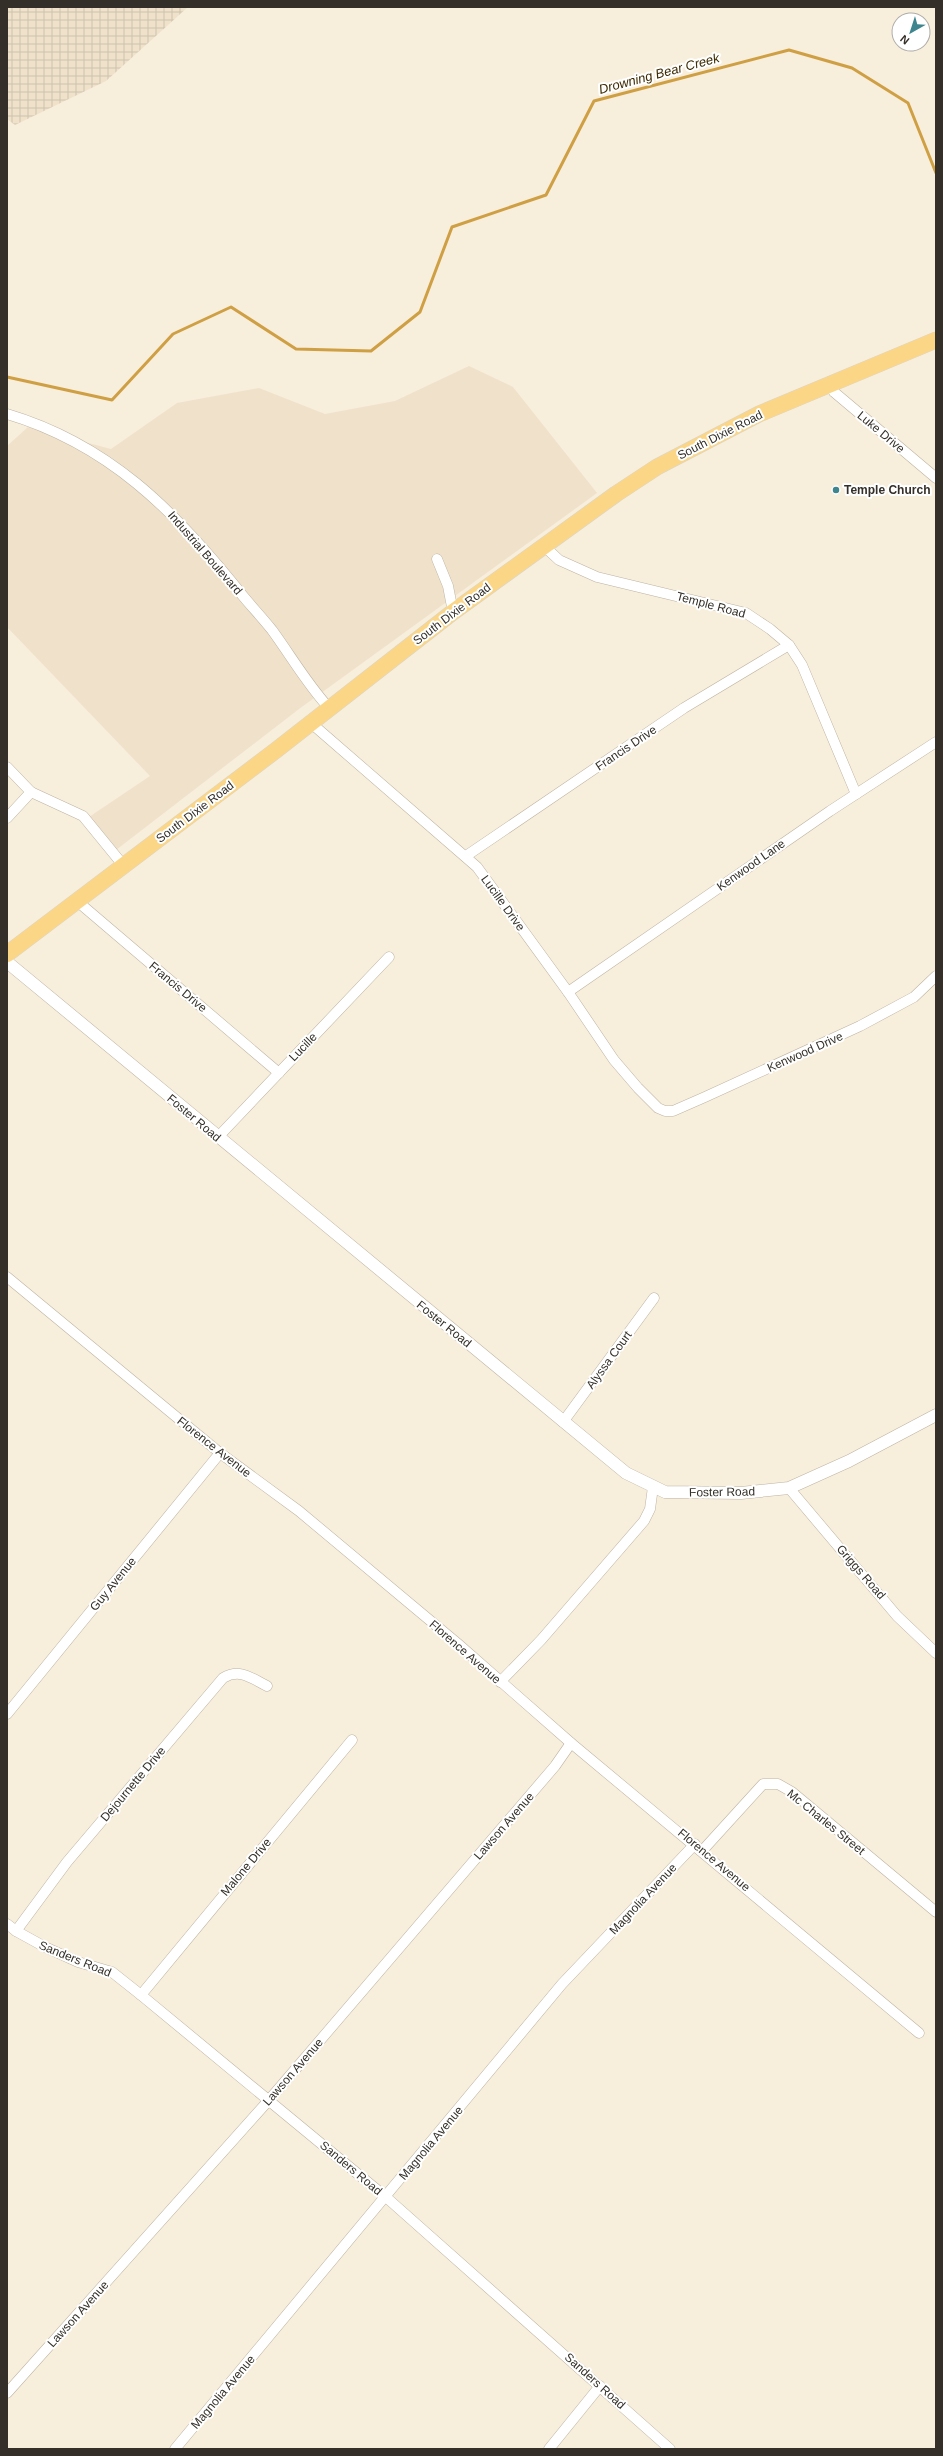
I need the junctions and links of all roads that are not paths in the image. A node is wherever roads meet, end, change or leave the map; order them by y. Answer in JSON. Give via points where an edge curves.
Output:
{"nodes":[{"id":1,"x":936,"y":340,"type":"edge"},
{"id":2,"x":829,"y":384,"type":"junction"},
{"id":3,"x":7,"y":414,"type":"edge"},
{"id":4,"x":936,"y":478,"type":"edge"},
{"id":5,"x":544,"y":546,"type":"junction"},
{"id":6,"x":437,"y":559,"type":"dead end"},
{"id":7,"x":453,"y":612,"type":"junction"},
{"id":8,"x":789,"y":645,"type":"junction"},
{"id":9,"x":329,"y":708,"type":"junction"},
{"id":10,"x":311,"y":723,"type":"junction"},
{"id":11,"x":936,"y":742,"type":"edge"},
{"id":12,"x":7,"y":767,"type":"edge"},
{"id":13,"x":31,"y":792,"type":"junction"},
{"id":14,"x":856,"y":794,"type":"junction"},
{"id":15,"x":7,"y":818,"type":"edge"},
{"id":16,"x":466,"y":856,"type":"junction"},
{"id":17,"x":123,"y":865,"type":"junction"},
{"id":18,"x":77,"y":901,"type":"junction"},
{"id":19,"x":7,"y":954,"type":"edge"},
{"id":20,"x":389,"y":957,"type":"dead end"},
{"id":21,"x":7,"y":962,"type":"edge"},
{"id":22,"x":936,"y":976,"type":"edge"},
{"id":23,"x":568,"y":992,"type":"junction"},
{"id":24,"x":279,"y":1073,"type":"junction"},
{"id":25,"x":664,"y":1111,"type":"joint"},
{"id":26,"x":218,"y":1137,"type":"junction"},
{"id":27,"x":7,"y":1277,"type":"edge"},
{"id":28,"x":654,"y":1298,"type":"dead end"},
{"id":29,"x":936,"y":1415,"type":"edge"},
{"id":30,"x":563,"y":1422,"type":"junction"},
{"id":31,"x":220,"y":1453,"type":"junction"},
{"id":32,"x":654,"y":1487,"type":"junction"},
{"id":33,"x":789,"y":1488,"type":"junction"},
{"id":34,"x":936,"y":1654,"type":"edge"},
{"id":35,"x":500,"y":1682,"type":"junction"},
{"id":36,"x":267,"y":1686,"type":"dead end"},
{"id":37,"x":7,"y":1714,"type":"edge"},
{"id":38,"x":352,"y":1740,"type":"dead end"},
{"id":39,"x":570,"y":1743,"type":"junction"},
{"id":40,"x":699,"y":1847,"type":"junction"},
{"id":41,"x":936,"y":1912,"type":"edge"},
{"id":42,"x":7,"y":1924,"type":"edge"},
{"id":43,"x":16,"y":1932,"type":"junction"},
{"id":44,"x":141,"y":1995,"type":"junction"},
{"id":45,"x":919,"y":2033,"type":"dead end"},
{"id":46,"x":269,"y":2100,"type":"junction"},
{"id":47,"x":386,"y":2198,"type":"junction"},
{"id":48,"x":600,"y":2386,"type":"junction"},
{"id":49,"x":7,"y":2393,"type":"edge"},
{"id":50,"x":175,"y":2449,"type":"edge"},
{"id":51,"x":549,"y":2449,"type":"edge"},
{"id":52,"x":670,"y":2449,"type":"edge"}],
"edges":[{"from":1,"to":2,"type":"main road","name":"South Dixie Road"},
{"from":2,"to":4,"type":"street","name":"Luke Drive","via":[[834,392]]},
{"from":2,"to":5,"type":"main road","name":"South Dixie Road","via":[[759,414],[657,468],[579,519]]},
{"from":3,"to":9,"type":"street","name":"Industrial Boulevard","via":[[41,424],[99,454],[183,524],[271,629],[311,688]]},
{"from":5,"to":7,"type":"main road","name":"South Dixie Road"},
{"from":5,"to":8,"type":"street","name":"Temple Road","via":[[559,560],[598,577],[746,613]]},
{"from":6,"to":7,"type":"street","via":[[448,586]]},
{"from":7,"to":9,"type":"main road","name":"South Dixie Road"},
{"from":8,"to":14,"type":"street","name":"Temple Road","via":[[802,665]]},
{"from":8,"to":16,"type":"street","name":"Francis Drive","via":[[684,708]]},
{"from":9,"to":10,"type":"main road","name":"South Dixie Road"},
{"from":10,"to":16,"type":"street","name":"Lucille Drive"},
{"from":10,"to":17,"type":"main road","name":"South Dixie Road"},
{"from":11,"to":14,"type":"street","name":"Kenwood Lane"},
{"from":12,"to":13,"type":"street"},
{"from":13,"to":15,"type":"street"},
{"from":13,"to":17,"type":"street","via":[[83,816]]},
{"from":14,"to":23,"type":"street","name":"Kenwood Lane"},
{"from":16,"to":23,"type":"street","name":"Lucille Drive"},
{"from":17,"to":18,"type":"main road","name":"South Dixie Road"},
{"from":18,"to":19,"type":"main road","name":"South Dixie Road"},
{"from":18,"to":24,"type":"street","name":"Francis Drive"},
{"from":20,"to":24,"type":"street","name":"Lucille"},
{"from":21,"to":26,"type":"street","name":"Foster Road"},
{"from":22,"to":25,"type":"street","name":"Kenwood Drive","via":[[914,997],[860,1026],[699,1100],[673,1111]]},
{"from":23,"to":25,"type":"street","name":"Lucille Drive","via":[[614,1060],[638,1088]]},
{"from":24,"to":26,"type":"street","name":"Lucille"},
{"from":26,"to":30,"type":"street","name":"Foster Road"},
{"from":27,"to":31,"type":"street","name":"Florence Avenue"},
{"from":28,"to":30,"type":"street","name":"Alyssa Court"},
{"from":29,"to":33,"type":"street","name":"Foster Road","via":[[849,1461]]},
{"from":30,"to":32,"type":"street","name":"Foster Road","via":[[626,1473]]},
{"from":31,"to":35,"type":"street","name":"Florence Avenue","via":[[299,1511]]},
{"from":31,"to":37,"type":"street","name":"Guy Avenue"},
{"from":32,"to":33,"type":"street","name":"Foster Road","via":[[665,1492],[678,1493],[741,1493]]},
{"from":32,"to":35,"type":"street","via":[[650,1509],[644,1521],[541,1640]]},
{"from":33,"to":34,"type":"street","name":"Griggs Road","via":[[898,1616]]},
{"from":35,"to":39,"type":"street","name":"Florence Avenue"},
{"from":36,"to":43,"type":"street","name":"Dejournette Drive","via":[[240,1672],[231,1673],[223,1678],[67,1862]]},
{"from":38,"to":44,"type":"street","name":"Malone Drive"},
{"from":39,"to":40,"type":"street","name":"Florence Avenue"},
{"from":39,"to":46,"type":"street","name":"Lawson Avenue","via":[[556,1766]]},
{"from":40,"to":41,"type":"street","name":"Mc Charles Street","via":[[763,1784],[778,1784],[792,1792]]},
{"from":40,"to":45,"type":"street","name":"Florence Avenue"},
{"from":40,"to":47,"type":"street","name":"Magnolia Avenue","via":[[562,1984]]},
{"from":42,"to":43,"type":"street","name":"Sanders Road"},
{"from":43,"to":44,"type":"street","name":"Sanders Road","via":[[72,1959],[112,1972]]},
{"from":44,"to":46,"type":"street","name":"Sanders Road"},
{"from":46,"to":47,"type":"street","name":"Sanders Road"},
{"from":46,"to":49,"type":"street","name":"Lawson Avenue"},
{"from":47,"to":48,"type":"street","name":"Sanders Road"},
{"from":47,"to":50,"type":"street","name":"Magnolia Avenue"},
{"from":48,"to":51,"type":"street"},
{"from":48,"to":52,"type":"street","name":"Sanders Road"}]}
